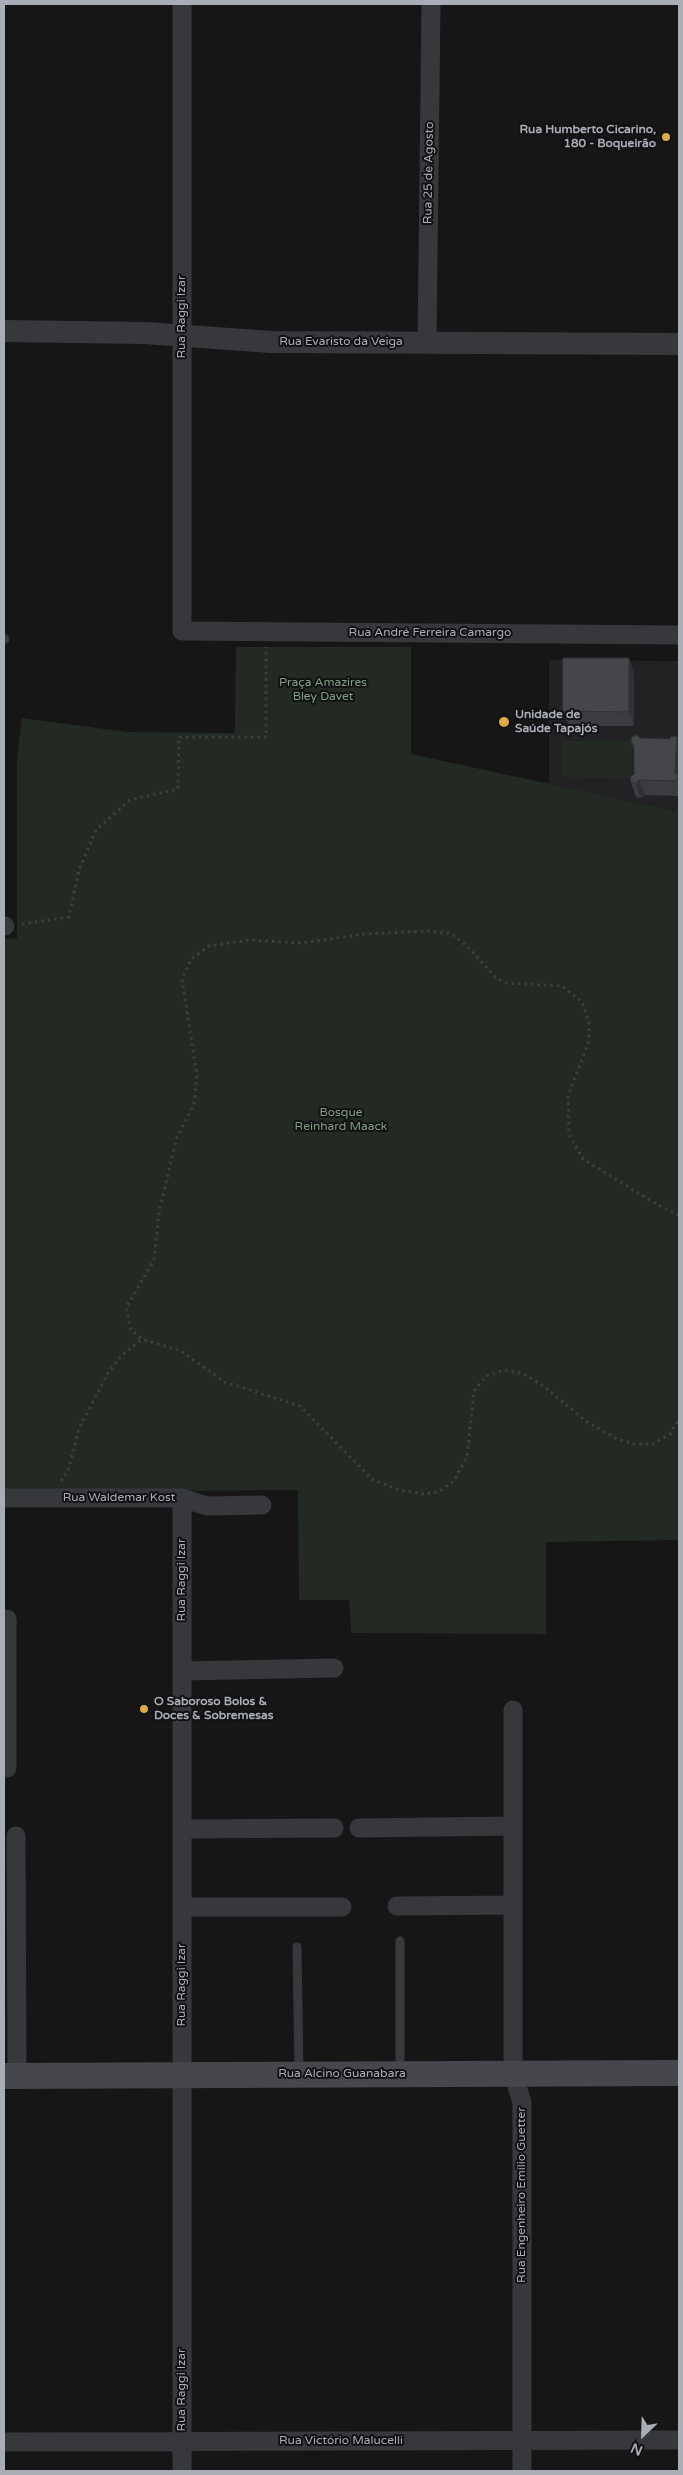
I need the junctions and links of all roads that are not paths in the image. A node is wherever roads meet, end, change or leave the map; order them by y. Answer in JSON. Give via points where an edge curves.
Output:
{"nodes":[{"id":1,"x":182,"y":4,"type":"edge"},
{"id":2,"x":431,"y":4,"type":"edge"},
{"id":3,"x":4,"y":331,"type":"edge"},
{"id":4,"x":182,"y":336,"type":"junction"},
{"id":5,"x":427,"y":342,"type":"junction"},
{"id":6,"x":679,"y":344,"type":"edge"},
{"id":7,"x":182,"y":631,"type":"joint"},
{"id":8,"x":679,"y":634,"type":"edge"},
{"id":9,"x":4,"y":1498,"type":"edge"},
{"id":10,"x":182,"y":1498,"type":"junction"},
{"id":11,"x":262,"y":1505,"type":"dead end"},
{"id":12,"x":7,"y":1619,"type":"dead end"},
{"id":13,"x":334,"y":1668,"type":"dead end"},
{"id":14,"x":182,"y":1671,"type":"junction"},
{"id":15,"x":513,"y":1710,"type":"dead end"},
{"id":16,"x":4,"y":1768,"type":"edge"},
{"id":17,"x":513,"y":1826,"type":"junction"},
{"id":18,"x":334,"y":1828,"type":"dead end"},
{"id":19,"x":360,"y":1828,"type":"dead end"},
{"id":20,"x":182,"y":1829,"type":"junction"},
{"id":21,"x":16,"y":1836,"type":"dead end"},
{"id":22,"x":513,"y":1905,"type":"junction"},
{"id":23,"x":182,"y":1906,"type":"junction"},
{"id":24,"x":397,"y":1906,"type":"dead end"},
{"id":25,"x":342,"y":1907,"type":"dead end"},
{"id":26,"x":400,"y":1940,"type":"dead end"},
{"id":27,"x":297,"y":1948,"type":"dead end"},
{"id":28,"x":679,"y":2073,"type":"edge"},
{"id":29,"x":299,"y":2074,"type":"junction"},
{"id":30,"x":400,"y":2074,"type":"junction"},
{"id":31,"x":513,"y":2074,"type":"junction"},
{"id":32,"x":182,"y":2075,"type":"junction"},
{"id":33,"x":10,"y":2076,"type":"edge"},
{"id":34,"x":522,"y":2440,"type":"junction"},
{"id":35,"x":679,"y":2440,"type":"edge"},
{"id":36,"x":182,"y":2441,"type":"junction"},
{"id":37,"x":4,"y":2442,"type":"edge"},
{"id":38,"x":182,"y":2471,"type":"edge"},
{"id":39,"x":522,"y":2471,"type":"edge"}],
"edges":[{"from":1,"to":4,"type":"street","name":"Rua Raggi Izar"},
{"from":2,"to":5,"type":"street","name":"Rua 25 de Agosto"},
{"from":3,"to":4,"type":"street","name":"Rua Evaristo da Veiga"},
{"from":4,"to":5,"type":"street","name":"Rua Evaristo da Veiga","via":[[271,342]]},
{"from":4,"to":7,"type":"street","name":"Rua Raggi Izar"},
{"from":5,"to":6,"type":"street","name":"Rua Evaristo da Veiga"},
{"from":7,"to":8,"type":"street","name":"Rua André Ferreira Camargo"},
{"from":9,"to":10,"type":"street","name":"Rua Waldemar Kost"},
{"from":10,"to":11,"type":"street","name":"Rua Waldemar Kost","via":[[208,1506]]},
{"from":10,"to":14,"type":"street","name":"Rua Raggi Izar"},
{"from":12,"to":16,"type":"street","via":[[7,1768]]},
{"from":13,"to":14,"type":"street"},
{"from":14,"to":20,"type":"street","name":"Rua Raggi Izar"},
{"from":15,"to":17,"type":"street","name":"Rua Engenheiro Emílio Guetter"},
{"from":17,"to":19,"type":"street"},
{"from":17,"to":22,"type":"street","name":"Rua Engenheiro Emílio Guetter"},
{"from":18,"to":20,"type":"street"},
{"from":20,"to":23,"type":"street","name":"Rua Raggi Izar"},
{"from":21,"to":33,"type":"street"},
{"from":22,"to":24,"type":"street"},
{"from":22,"to":31,"type":"street","name":"Rua Engenheiro Emílio Guetter"},
{"from":23,"to":25,"type":"street"},
{"from":23,"to":32,"type":"street","name":"Rua Raggi Izar"},
{"from":26,"to":30,"type":"lane"},
{"from":27,"to":29,"type":"lane"},
{"from":28,"to":31,"type":"main road","name":"Rua Alcino Guanabara"},
{"from":29,"to":30,"type":"main road","name":"Rua Alcino Guanabara"},
{"from":29,"to":32,"type":"main road","name":"Rua Alcino Guanabara"},
{"from":30,"to":31,"type":"main road","name":"Rua Alcino Guanabara"},
{"from":31,"to":34,"type":"street","name":"Rua Engenheiro Emílio Guetter","via":[[522,2102]]},
{"from":32,"to":33,"type":"main road","name":"Rua Alcino Guanabara"},
{"from":32,"to":36,"type":"street","name":"Rua Raggi Izar"},
{"from":34,"to":35,"type":"street","name":"Rua Victório Malucelli"},
{"from":34,"to":36,"type":"street","name":"Rua Victório Malucelli"},
{"from":34,"to":39,"type":"street","name":"Rua Engenheiro Emílio Guetter"},
{"from":36,"to":37,"type":"street","name":"Rua Victório Malucelli"},
{"from":36,"to":38,"type":"street","name":"Rua Raggi Izar"}]}
